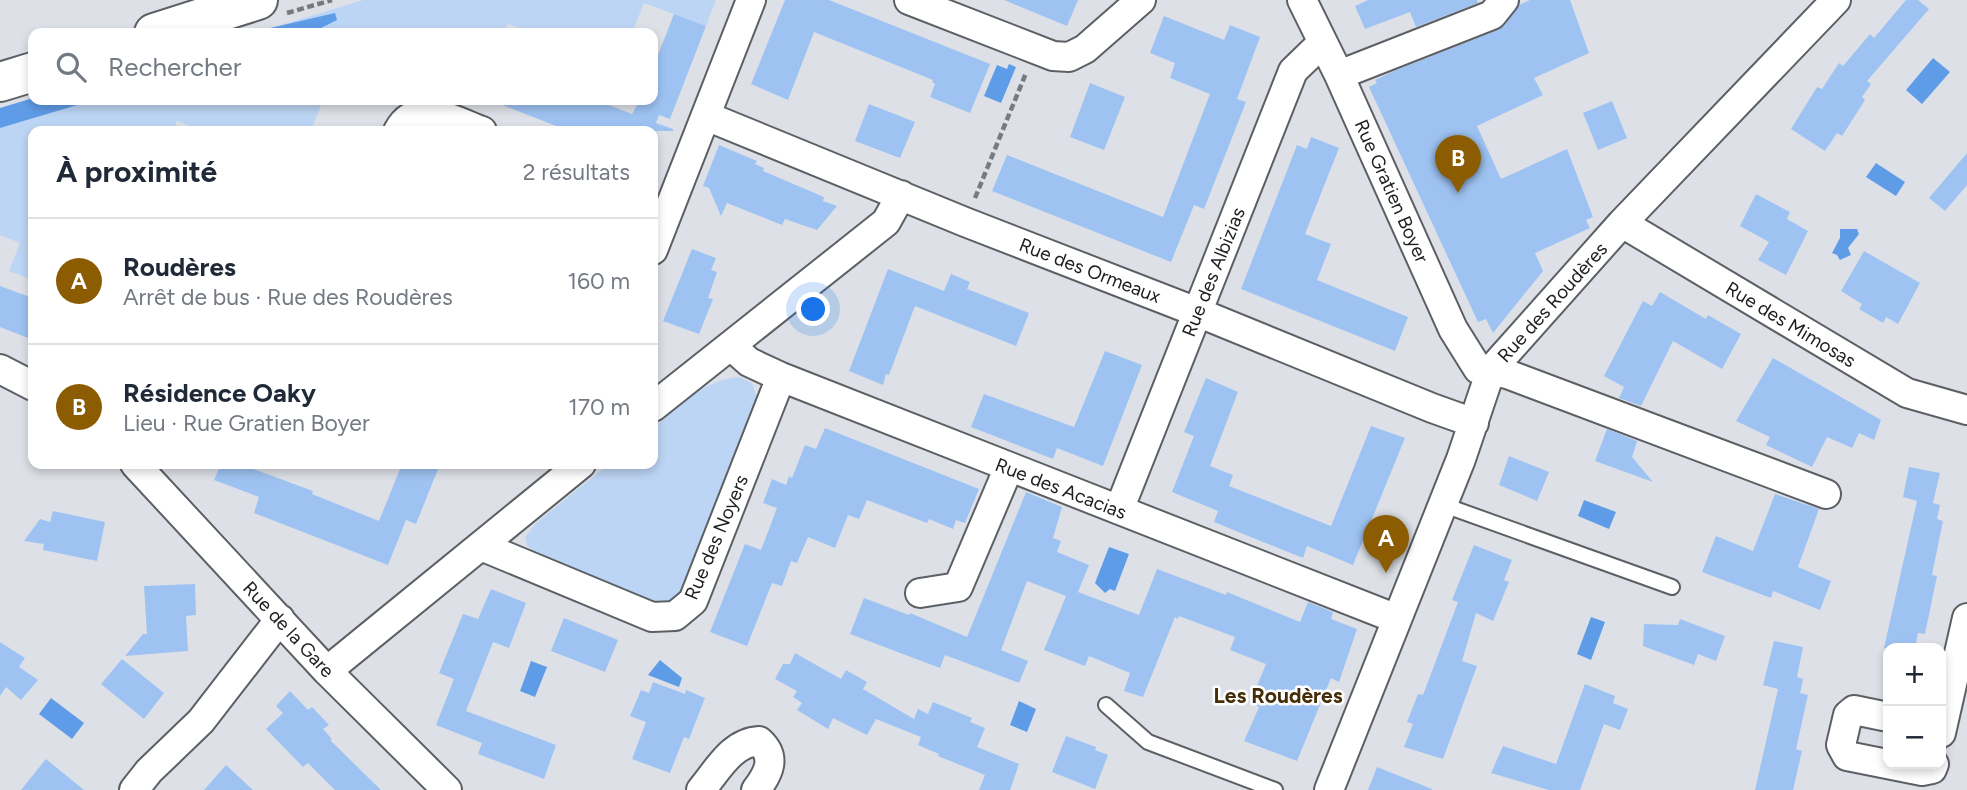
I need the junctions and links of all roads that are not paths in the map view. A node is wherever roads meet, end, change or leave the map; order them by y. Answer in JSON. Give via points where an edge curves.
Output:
{"nodes":[{"id":1,"x":258,"y":0,"type":"edge"},
{"id":2,"x":751,"y":0,"type":"edge"},
{"id":3,"x":909,"y":0,"type":"edge"},
{"id":4,"x":1141,"y":0,"type":"edge"},
{"id":5,"x":1302,"y":0,"type":"edge"},
{"id":6,"x":1504,"y":0,"type":"edge"},
{"id":7,"x":1836,"y":0,"type":"edge"},
{"id":8,"x":170,"y":28,"type":"edge"},
{"id":9,"x":1322,"y":43,"type":"junction"},
{"id":10,"x":28,"y":74,"type":"edge"},
{"id":11,"x":1339,"y":75,"type":"junction"},
{"id":12,"x":0,"y":82,"type":"edge"},
{"id":13,"x":706,"y":116,"type":"junction"},
{"id":14,"x":400,"y":126,"type":"edge"},
{"id":15,"x":470,"y":126,"type":"edge"},
{"id":16,"x":901,"y":195,"type":"junction"},
{"id":17,"x":661,"y":204,"type":"edge"},
{"id":18,"x":658,"y":221,"type":"edge"},
{"id":19,"x":1622,"y":223,"type":"junction"},
{"id":20,"x":1197,"y":312,"type":"junction"},
{"id":21,"x":732,"y":346,"type":"junction"},
{"id":22,"x":0,"y":369,"type":"edge"},
{"id":23,"x":1491,"y":370,"type":"junction"},
{"id":24,"x":780,"y":377,"type":"junction"},
{"id":25,"x":28,"y":383,"type":"edge"},
{"id":26,"x":658,"y":403,"type":"edge"},
{"id":27,"x":1967,"y":410,"type":"edge"},
{"id":28,"x":1474,"y":423,"type":"junction"},
{"id":29,"x":1009,"y":467,"type":"junction"},
{"id":30,"x":140,"y":469,"type":"edge"},
{"id":31,"x":574,"y":469,"type":"edge"},
{"id":32,"x":1826,"y":494,"type":"dead end"},
{"id":33,"x":1441,"y":504,"type":"junction"},
{"id":34,"x":1119,"y":510,"type":"junction"},
{"id":35,"x":481,"y":546,"type":"junction"},
{"id":36,"x":1672,"y":587,"type":"dead end"},
{"id":37,"x":920,"y":593,"type":"dead end"},
{"id":38,"x":1967,"y":618,"type":"edge"},
{"id":39,"x":280,"y":619,"type":"junction"},
{"id":40,"x":1397,"y":619,"type":"junction"},
{"id":41,"x":327,"y":671,"type":"junction"},
{"id":42,"x":1107,"y":705,"type":"dead end"},
{"id":43,"x":1946,"y":708,"type":"edge"},
{"id":44,"x":1883,"y":716,"type":"edge"},
{"id":45,"x":1883,"y":763,"type":"edge"},
{"id":46,"x":1912,"y":769,"type":"edge"},
{"id":47,"x":1932,"y":769,"type":"edge"},
{"id":48,"x":134,"y":790,"type":"edge"},
{"id":49,"x":447,"y":790,"type":"edge"},
{"id":50,"x":701,"y":790,"type":"edge"},
{"id":51,"x":756,"y":790,"type":"edge"},
{"id":52,"x":1275,"y":790,"type":"edge"},
{"id":53,"x":1329,"y":790,"type":"edge"}],
"edges":[{"from":1,"to":8,"type":"main road"},
{"from":2,"to":13,"type":"street"},
{"from":3,"to":4,"type":"street","via":[[1034,50],[1069,57],[1085,49]]},
{"from":5,"to":9,"type":"street","name":"Rue Gratien Boyer"},
{"from":6,"to":11,"type":"street","via":[[1492,15]]},
{"from":7,"to":19,"type":"street","name":"Rue des Roudères"},
{"from":9,"to":11,"type":"street","name":"Rue Gratien Boyer"},
{"from":9,"to":20,"type":"street","name":"Rue des Albizias","via":[[1293,71]]},
{"from":10,"to":12,"type":"main road"},
{"from":11,"to":23,"type":"street","name":"Rue Gratien Boyer","via":[[1453,329],[1478,369]]},
{"from":13,"to":16,"type":"street","name":"Rue des Ormeaux"},
{"from":13,"to":17,"type":"street"},
{"from":14,"to":15,"type":"street","via":[[413,115],[429,112]]},
{"from":16,"to":20,"type":"street","name":"Rue des Ormeaux"},
{"from":16,"to":21,"type":"street","via":[[886,222]]},
{"from":17,"to":18,"type":"street"},
{"from":19,"to":23,"type":"street","name":"Rue des Roudères"},
{"from":19,"to":27,"type":"street","name":"Rue des Mimosas","via":[[1908,393]]},
{"from":20,"to":28,"type":"street","name":"Rue des Ormeaux"},
{"from":20,"to":34,"type":"street","name":"Rue des Albizias"},
{"from":21,"to":24,"type":"street","name":"Rue des Acacias","via":[[749,362]]},
{"from":21,"to":26,"type":"street"},
{"from":22,"to":25,"type":"street"},
{"from":23,"to":28,"type":"street","name":"Rue des Roudères"},
{"from":23,"to":32,"type":"street"},
{"from":24,"to":29,"type":"street","name":"Rue des Acacias"},
{"from":24,"to":35,"type":"street","name":"Rue des Noyers","via":[[692,601],[675,616],[652,617]]},
{"from":28,"to":33,"type":"street","name":"Rue des Roudères"},
{"from":29,"to":34,"type":"street","name":"Rue des Acacias"},
{"from":29,"to":37,"type":"street","via":[[958,587]]},
{"from":30,"to":39,"type":"street","name":"Rue de la Gare"},
{"from":31,"to":35,"type":"street"},
{"from":33,"to":36,"type":"lane"},
{"from":33,"to":40,"type":"street","name":"Rue des Roudères"},
{"from":34,"to":40,"type":"street","name":"Rue des Acacias"},
{"from":35,"to":41,"type":"street"},
{"from":38,"to":43,"type":"street"},
{"from":39,"to":41,"type":"street","name":"Rue de la Gare"},
{"from":39,"to":48,"type":"street","via":[[201,721]]},
{"from":40,"to":53,"type":"street","name":"Rue des Roudères"},
{"from":41,"to":49,"type":"street","name":"Rue de la Gare"},
{"from":42,"to":52,"type":"lane","via":[[1148,742]]},
{"from":44,"to":45,"type":"street","via":[[1854,710],[1848,715],[1841,745],[1847,756]]},
{"from":46,"to":47,"type":"street"},
{"from":50,"to":51,"type":"street","via":[[732,752],[745,742],[759,741],[771,760],[767,776]]}]}
